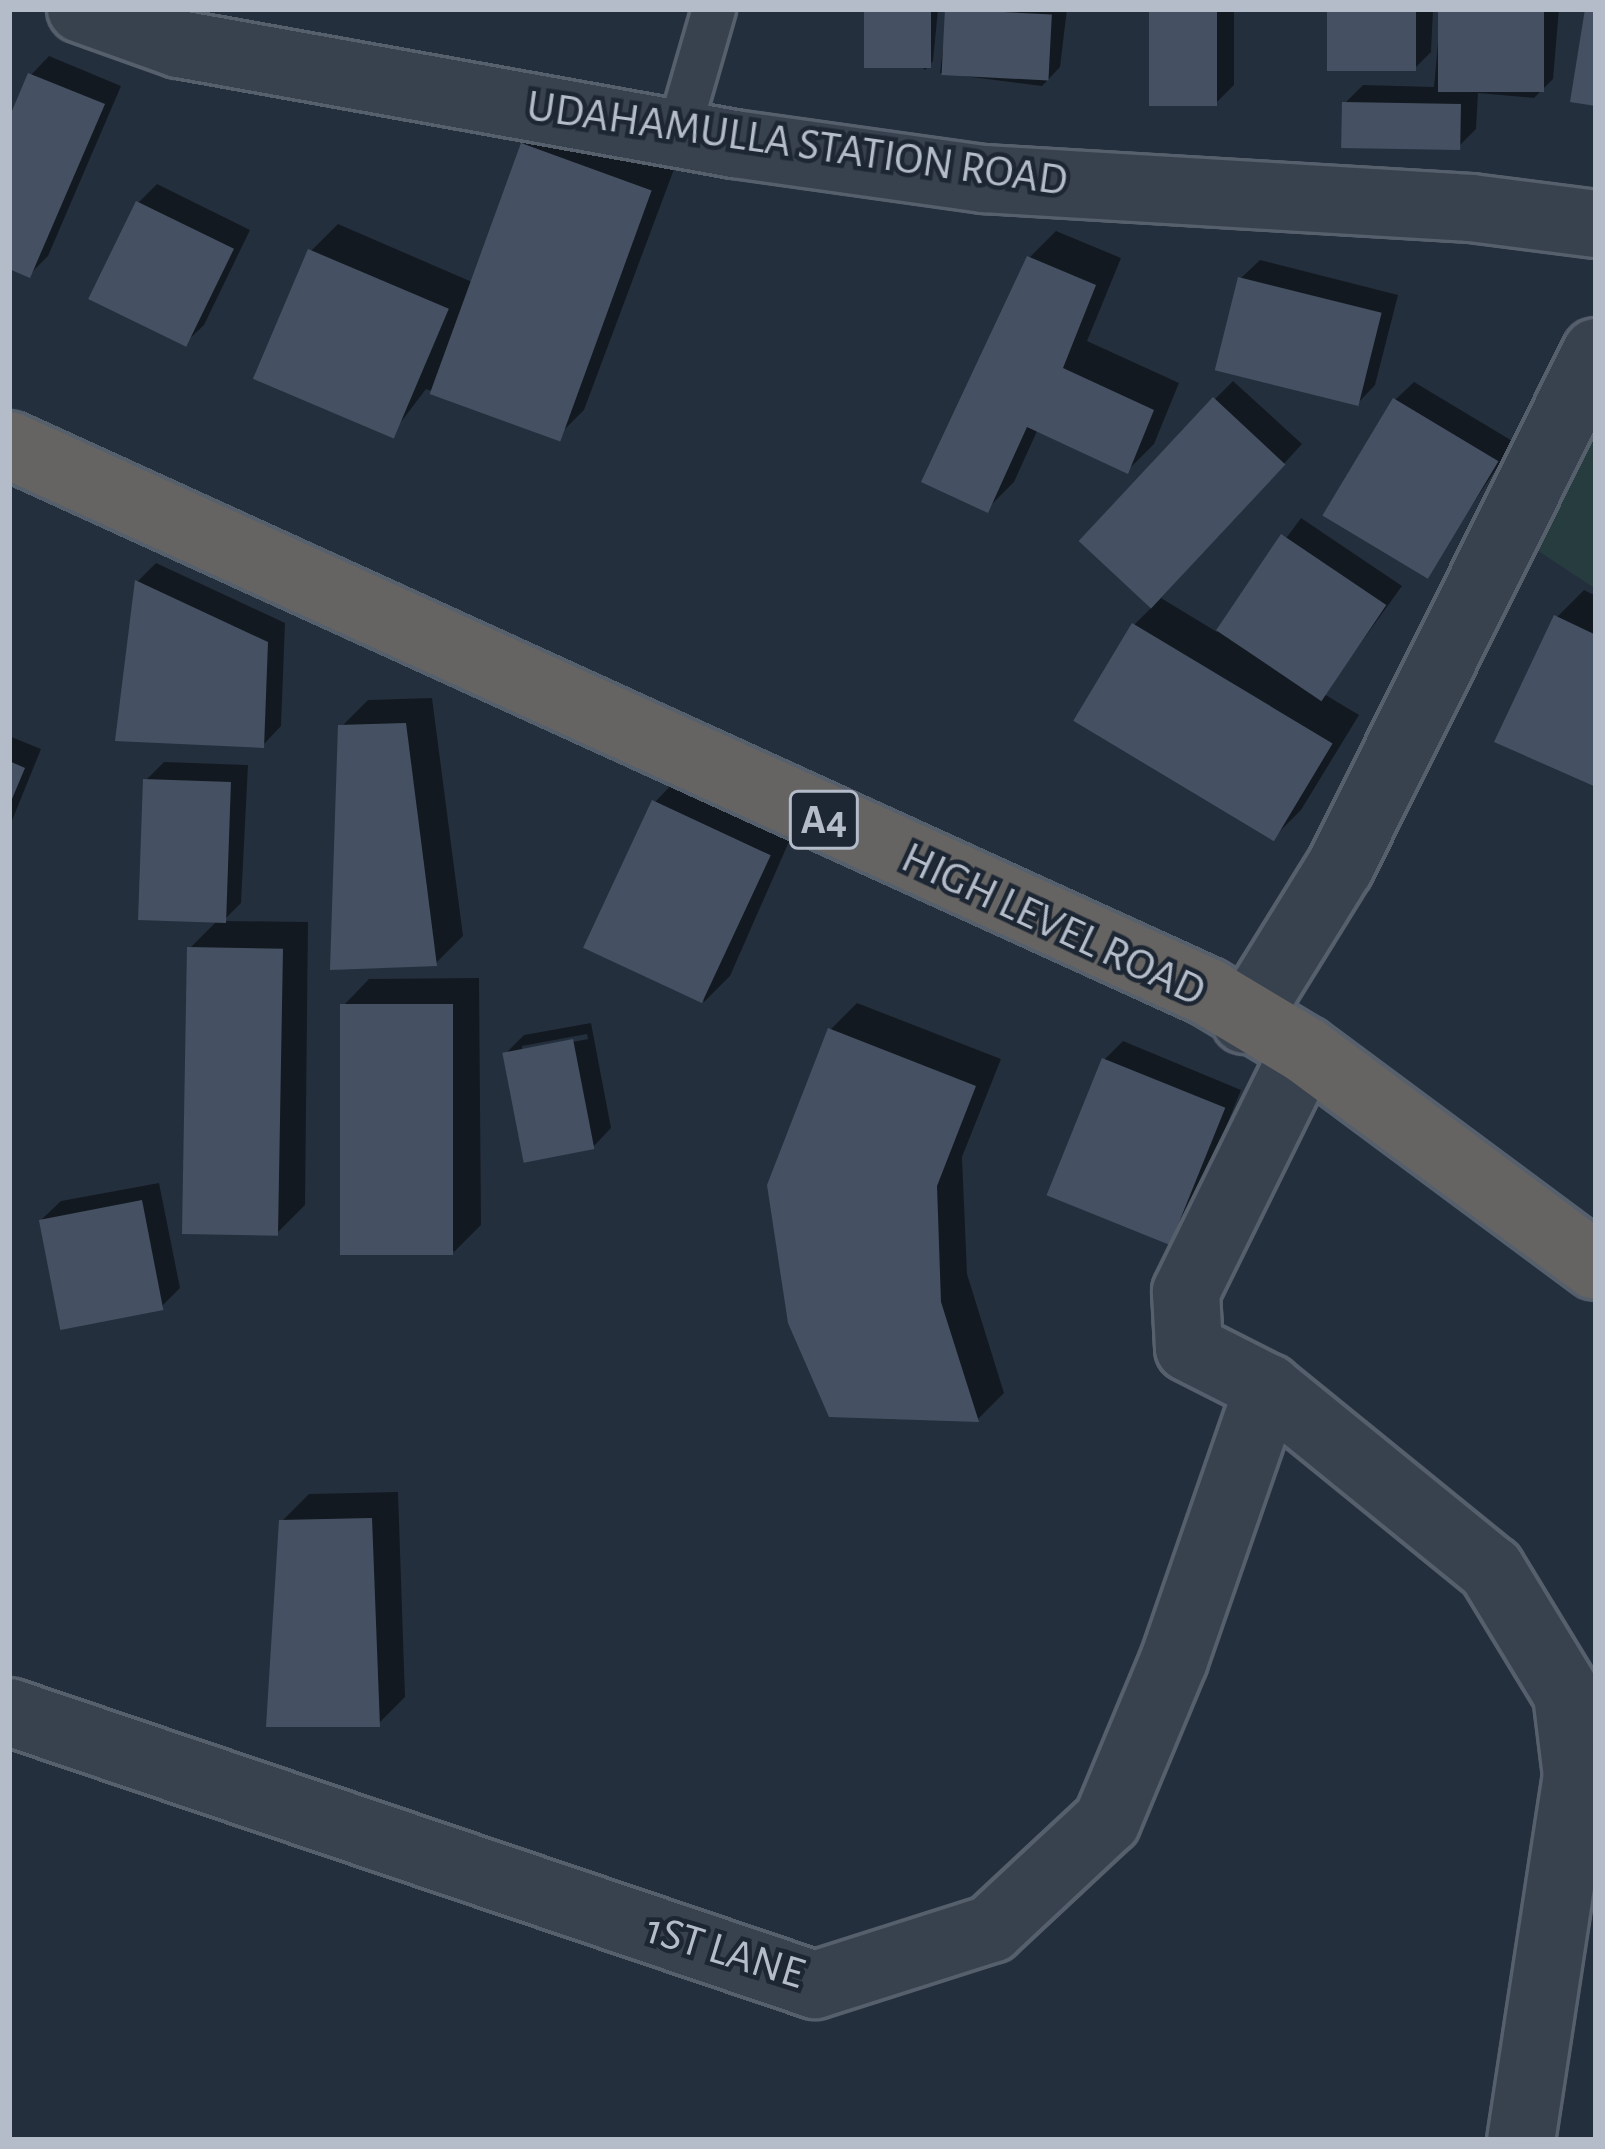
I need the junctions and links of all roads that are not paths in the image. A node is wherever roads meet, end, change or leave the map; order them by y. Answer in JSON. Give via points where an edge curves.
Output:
{"nodes":[{"id":1,"x":81,"y":9,"type":"edge"},
{"id":2,"x":714,"y":9,"type":"edge"},
{"id":3,"x":678,"y":134,"type":"junction"},
{"id":4,"x":1596,"y":224,"type":"edge"},
{"id":5,"x":1596,"y":352,"type":"edge"},
{"id":6,"x":9,"y":446,"type":"edge"},
{"id":7,"x":1245,"y":1020,"type":"junction"},
{"id":8,"x":1305,"y":1050,"type":"junction"},
{"id":9,"x":1596,"y":1266,"type":"edge"},
{"id":10,"x":1268,"y":1388,"type":"junction"},
{"id":11,"x":9,"y":1712,"type":"edge"},
{"id":12,"x":1521,"y":2140,"type":"edge"}],
"edges":[{"from":1,"to":3,"type":"street","name":"UDAHAMULLA STATION ROAD","via":[[179,44]]},
{"from":2,"to":3,"type":"lane"},
{"from":3,"to":4,"type":"street","name":"UDAHAMULLA STATION ROAD","via":[[984,179],[1471,208]]},
{"from":5,"to":7,"type":"street","via":[[1340,867]]},
{"from":6,"to":7,"type":"highway","name":"HIGH LEVEL ROAD","number":"A4","via":[[1208,992]]},
{"from":7,"to":8,"type":"highway","name":"HIGH LEVEL ROAD","number":"A4"},
{"from":8,"to":9,"type":"highway","name":"HIGH LEVEL ROAD","number":"A4"},
{"from":8,"to":10,"type":"street","via":[[1186,1292],[1190,1348]]},
{"from":10,"to":11,"type":"street","name":"1ST LANE","via":[[1174,1660],[1107,1821],[992,1929],[814,1985]]},
{"from":10,"to":12,"type":"street","via":[[1491,1569],[1567,1694],[1576,1775]]}]}
